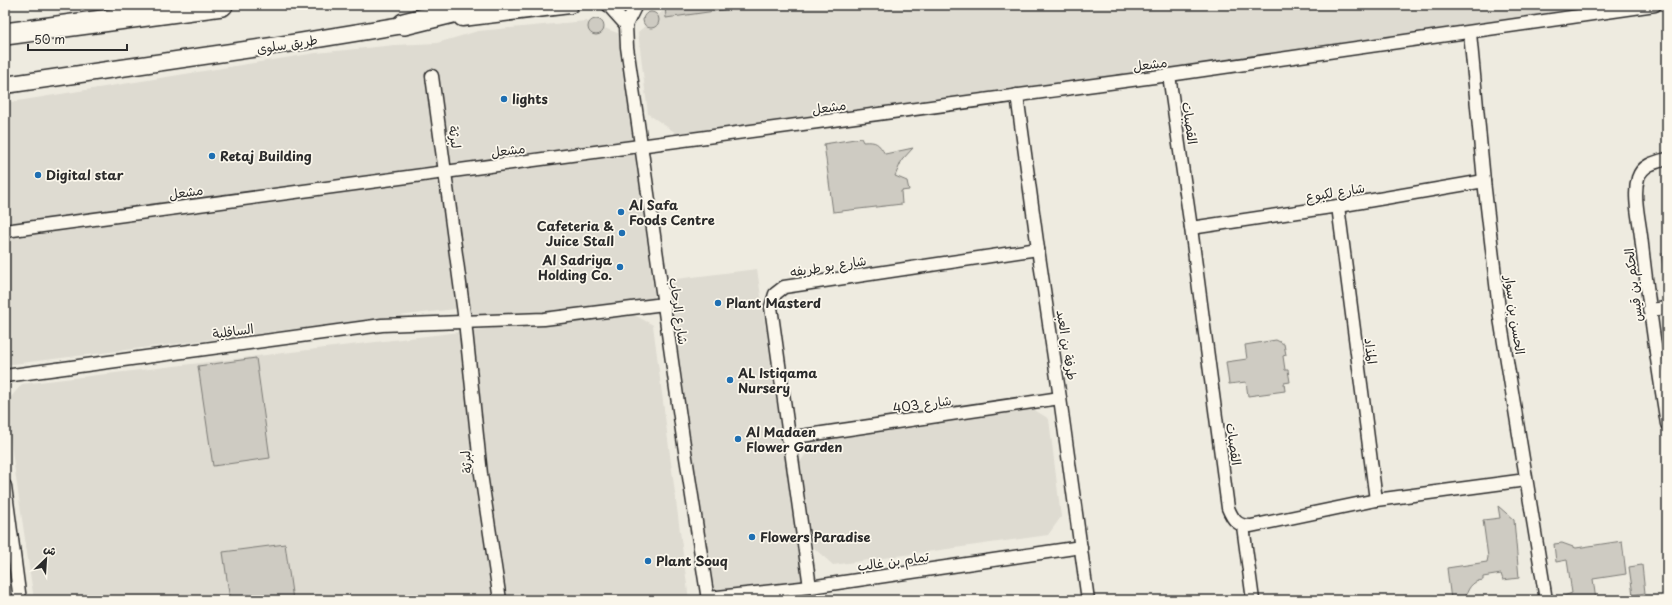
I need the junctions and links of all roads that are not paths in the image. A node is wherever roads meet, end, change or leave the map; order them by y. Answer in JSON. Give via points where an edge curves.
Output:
{"nodes":[{"id":1,"x":222,"y":5,"type":"edge"},
{"id":2,"x":481,"y":5,"type":"edge"},
{"id":3,"x":570,"y":5,"type":"edge"},
{"id":4,"x":608,"y":5,"type":"edge"},
{"id":5,"x":636,"y":5,"type":"edge"},
{"id":6,"x":1655,"y":5,"type":"edge"},
{"id":7,"x":404,"y":24,"type":"junction"},
{"id":8,"x":626,"y":25,"type":"junction"},
{"id":9,"x":1470,"y":33,"type":"junction"},
{"id":10,"x":5,"y":34,"type":"edge"},
{"id":11,"x":1169,"y":75,"type":"junction"},
{"id":12,"x":432,"y":76,"type":"dead end"},
{"id":13,"x":5,"y":85,"type":"edge"},
{"id":14,"x":1017,"y":95,"type":"junction"},
{"id":15,"x":641,"y":147,"type":"junction"},
{"id":16,"x":1667,"y":159,"type":"edge"},
{"id":17,"x":446,"y":173,"type":"junction"},
{"id":18,"x":1484,"y":181,"type":"junction"},
{"id":19,"x":1338,"y":206,"type":"junction"},
{"id":20,"x":1191,"y":228,"type":"junction"},
{"id":21,"x":5,"y":231,"type":"edge"},
{"id":22,"x":1038,"y":249,"type":"junction"},
{"id":23,"x":664,"y":304,"type":"junction"},
{"id":24,"x":1667,"y":308,"type":"edge"},
{"id":25,"x":1650,"y":310,"type":"junction"},
{"id":26,"x":465,"y":321,"type":"junction"},
{"id":27,"x":5,"y":376,"type":"edge"},
{"id":28,"x":1060,"y":398,"type":"junction"},
{"id":29,"x":1667,"y":424,"type":"edge"},
{"id":30,"x":788,"y":438,"type":"junction"},
{"id":31,"x":1526,"y":480,"type":"junction"},
{"id":32,"x":5,"y":486,"type":"edge"},
{"id":33,"x":1376,"y":500,"type":"junction"},
{"id":34,"x":1243,"y":526,"type":"junction"},
{"id":35,"x":1081,"y":547,"type":"junction"},
{"id":36,"x":810,"y":587,"type":"junction"},
{"id":37,"x":708,"y":599,"type":"edge"},
{"id":38,"x":20,"y":600,"type":"edge"},
{"id":39,"x":500,"y":600,"type":"edge"},
{"id":40,"x":1088,"y":600,"type":"edge"},
{"id":41,"x":1252,"y":600,"type":"edge"},
{"id":42,"x":1546,"y":600,"type":"edge"}],
"edges":[{"from":1,"to":10,"type":"highway"},
{"from":2,"to":7,"type":"highway"},
{"from":3,"to":7,"type":"main road","name":"طريق سلوى"},
{"from":4,"to":8,"type":"street"},
{"from":5,"to":8,"type":"street","name":"شارع الرحاب"},
{"from":6,"to":9,"type":"street","name":"مشعل"},
{"from":7,"to":13,"type":"main road","name":"طريق سلوى"},
{"from":8,"to":15,"type":"street","name":"شارع الرحاب"},
{"from":9,"to":11,"type":"street","name":"مشعل"},
{"from":9,"to":18,"type":"street","name":"الحسن بن سوار"},
{"from":11,"to":14,"type":"street","name":"مشعل"},
{"from":11,"to":20,"type":"street","name":"القصبات"},
{"from":12,"to":17,"type":"street","name":"لبرثة"},
{"from":14,"to":15,"type":"street","name":"مشعل"},
{"from":14,"to":22,"type":"street","name":"طرفة بن العبد"},
{"from":15,"to":17,"type":"street","name":"مشعل"},
{"from":15,"to":23,"type":"street","name":"شارع الرحاب"},
{"from":16,"to":25,"type":"street","name":"الحكم بن قيس","via":[[1650,164],[1643,170],[1637,185]]},
{"from":17,"to":21,"type":"street","name":"مشعل"},
{"from":17,"to":26,"type":"street","name":"لبرثة"},
{"from":18,"to":19,"type":"street","name":"شارع لكبوع"},
{"from":18,"to":31,"type":"street","name":"الحسن بن سوار","via":[[1500,318]]},
{"from":19,"to":20,"type":"street","name":"شارع لكبوع"},
{"from":19,"to":33,"type":"street","name":"المذاد"},
{"from":20,"to":34,"type":"street","name":"القصبات","via":[[1228,508],[1233,519]]},
{"from":22,"to":28,"type":"street","name":"طرفة بن العبد"},
{"from":22,"to":30,"type":"street","name":"شارع بو طريفه","via":[[784,287],[779,290],[771,307]]},
{"from":23,"to":26,"type":"street","via":[[544,319]]},
{"from":23,"to":37,"type":"street","name":"شارع الرحاب"},
{"from":24,"to":25,"type":"street"},
{"from":25,"to":29,"type":"street","name":"الحكم بن قيس"},
{"from":26,"to":27,"type":"street","name":"السافلية","via":[[382,325]]},
{"from":26,"to":39,"type":"street","name":"لبرثة","via":[[481,474]]},
{"from":28,"to":30,"type":"street","name":"شارع 403"},
{"from":28,"to":35,"type":"street","name":"طرفة بن العبد"},
{"from":30,"to":36,"type":"street","name":"شارع بو طريفه"},
{"from":31,"to":33,"type":"street"},
{"from":31,"to":42,"type":"street","name":"الحسن بن سوار"},
{"from":32,"to":38,"type":"street"},
{"from":33,"to":34,"type":"street"},
{"from":34,"to":41,"type":"street"},
{"from":35,"to":36,"type":"street","name":"تمام بن غالب"},
{"from":35,"to":40,"type":"street","name":"طرفة بن العبد"},
{"from":36,"to":37,"type":"street","name":"تمام بن غالب"}]}
